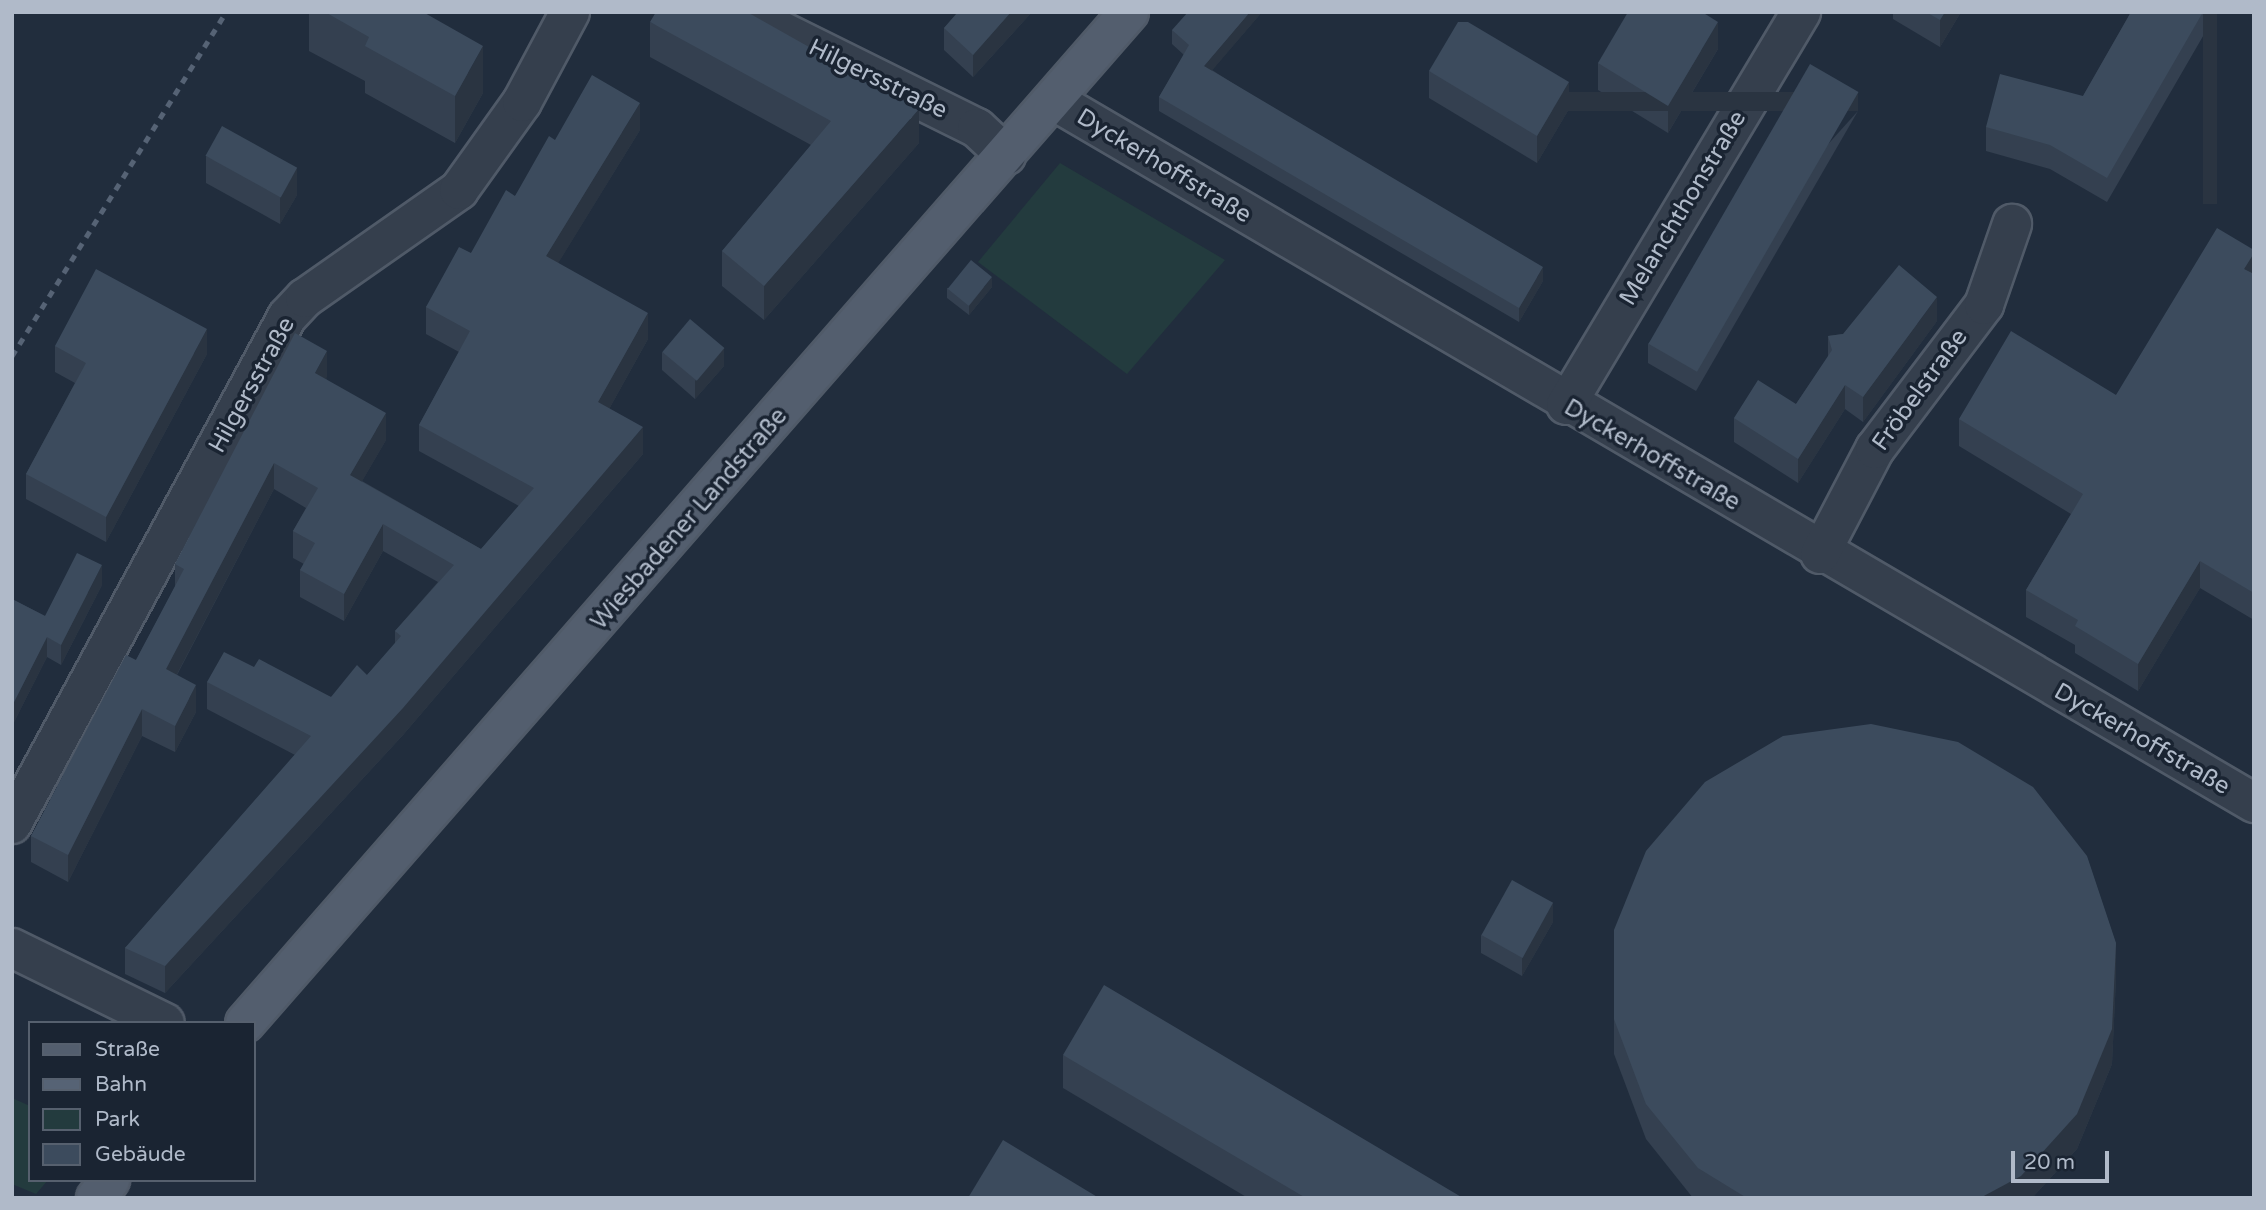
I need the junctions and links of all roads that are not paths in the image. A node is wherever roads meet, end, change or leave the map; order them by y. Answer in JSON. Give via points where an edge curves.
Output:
{"nodes":[{"id":1,"x":570,"y":12,"type":"edge"},
{"id":2,"x":743,"y":12,"type":"edge"},
{"id":3,"x":1129,"y":12,"type":"edge"},
{"id":4,"x":1801,"y":12,"type":"edge"},
{"id":5,"x":1053,"y":100,"type":"junction"},
{"id":6,"x":1006,"y":155,"type":"junction"},
{"id":7,"x":2012,"y":224,"type":"dead end"},
{"id":8,"x":1566,"y":405,"type":"junction"},
{"id":9,"x":1820,"y":554,"type":"junction"},
{"id":10,"x":2254,"y":803,"type":"edge"},
{"id":11,"x":12,"y":824,"type":"edge"},
{"id":12,"x":12,"y":947,"type":"edge"},
{"id":13,"x":161,"y":1021,"type":"edge"},
{"id":14,"x":247,"y":1021,"type":"edge"},
{"id":15,"x":108,"y":1182,"type":"edge"},
{"id":16,"x":96,"y":1198,"type":"edge"}],
"edges":[{"from":1,"to":11,"type":"street","name":"Hilgersstraße","via":[[522,102],[459,190],[305,298],[287,317]]},
{"from":2,"to":6,"type":"street","name":"Hilgersstraße","via":[[977,128]]},
{"from":3,"to":5,"type":"main road","name":"Wiesbadener Landstraße"},
{"from":4,"to":8,"type":"street","name":"Melanchthonstraße"},
{"from":5,"to":6,"type":"main road","name":"Wiesbadener Landstraße"},
{"from":5,"to":8,"type":"street","name":"Dyckerhoffstraße"},
{"from":6,"to":14,"type":"main road","name":"Wiesbadener Landstraße"},
{"from":7,"to":9,"type":"street","name":"Fröbelstraße","via":[[1984,305],[1875,449]]},
{"from":8,"to":9,"type":"street","name":"Dyckerhoffstraße"},
{"from":9,"to":10,"type":"street","name":"Dyckerhoffstraße"},
{"from":12,"to":13,"type":"street"},
{"from":15,"to":16,"type":"main road"}]}
